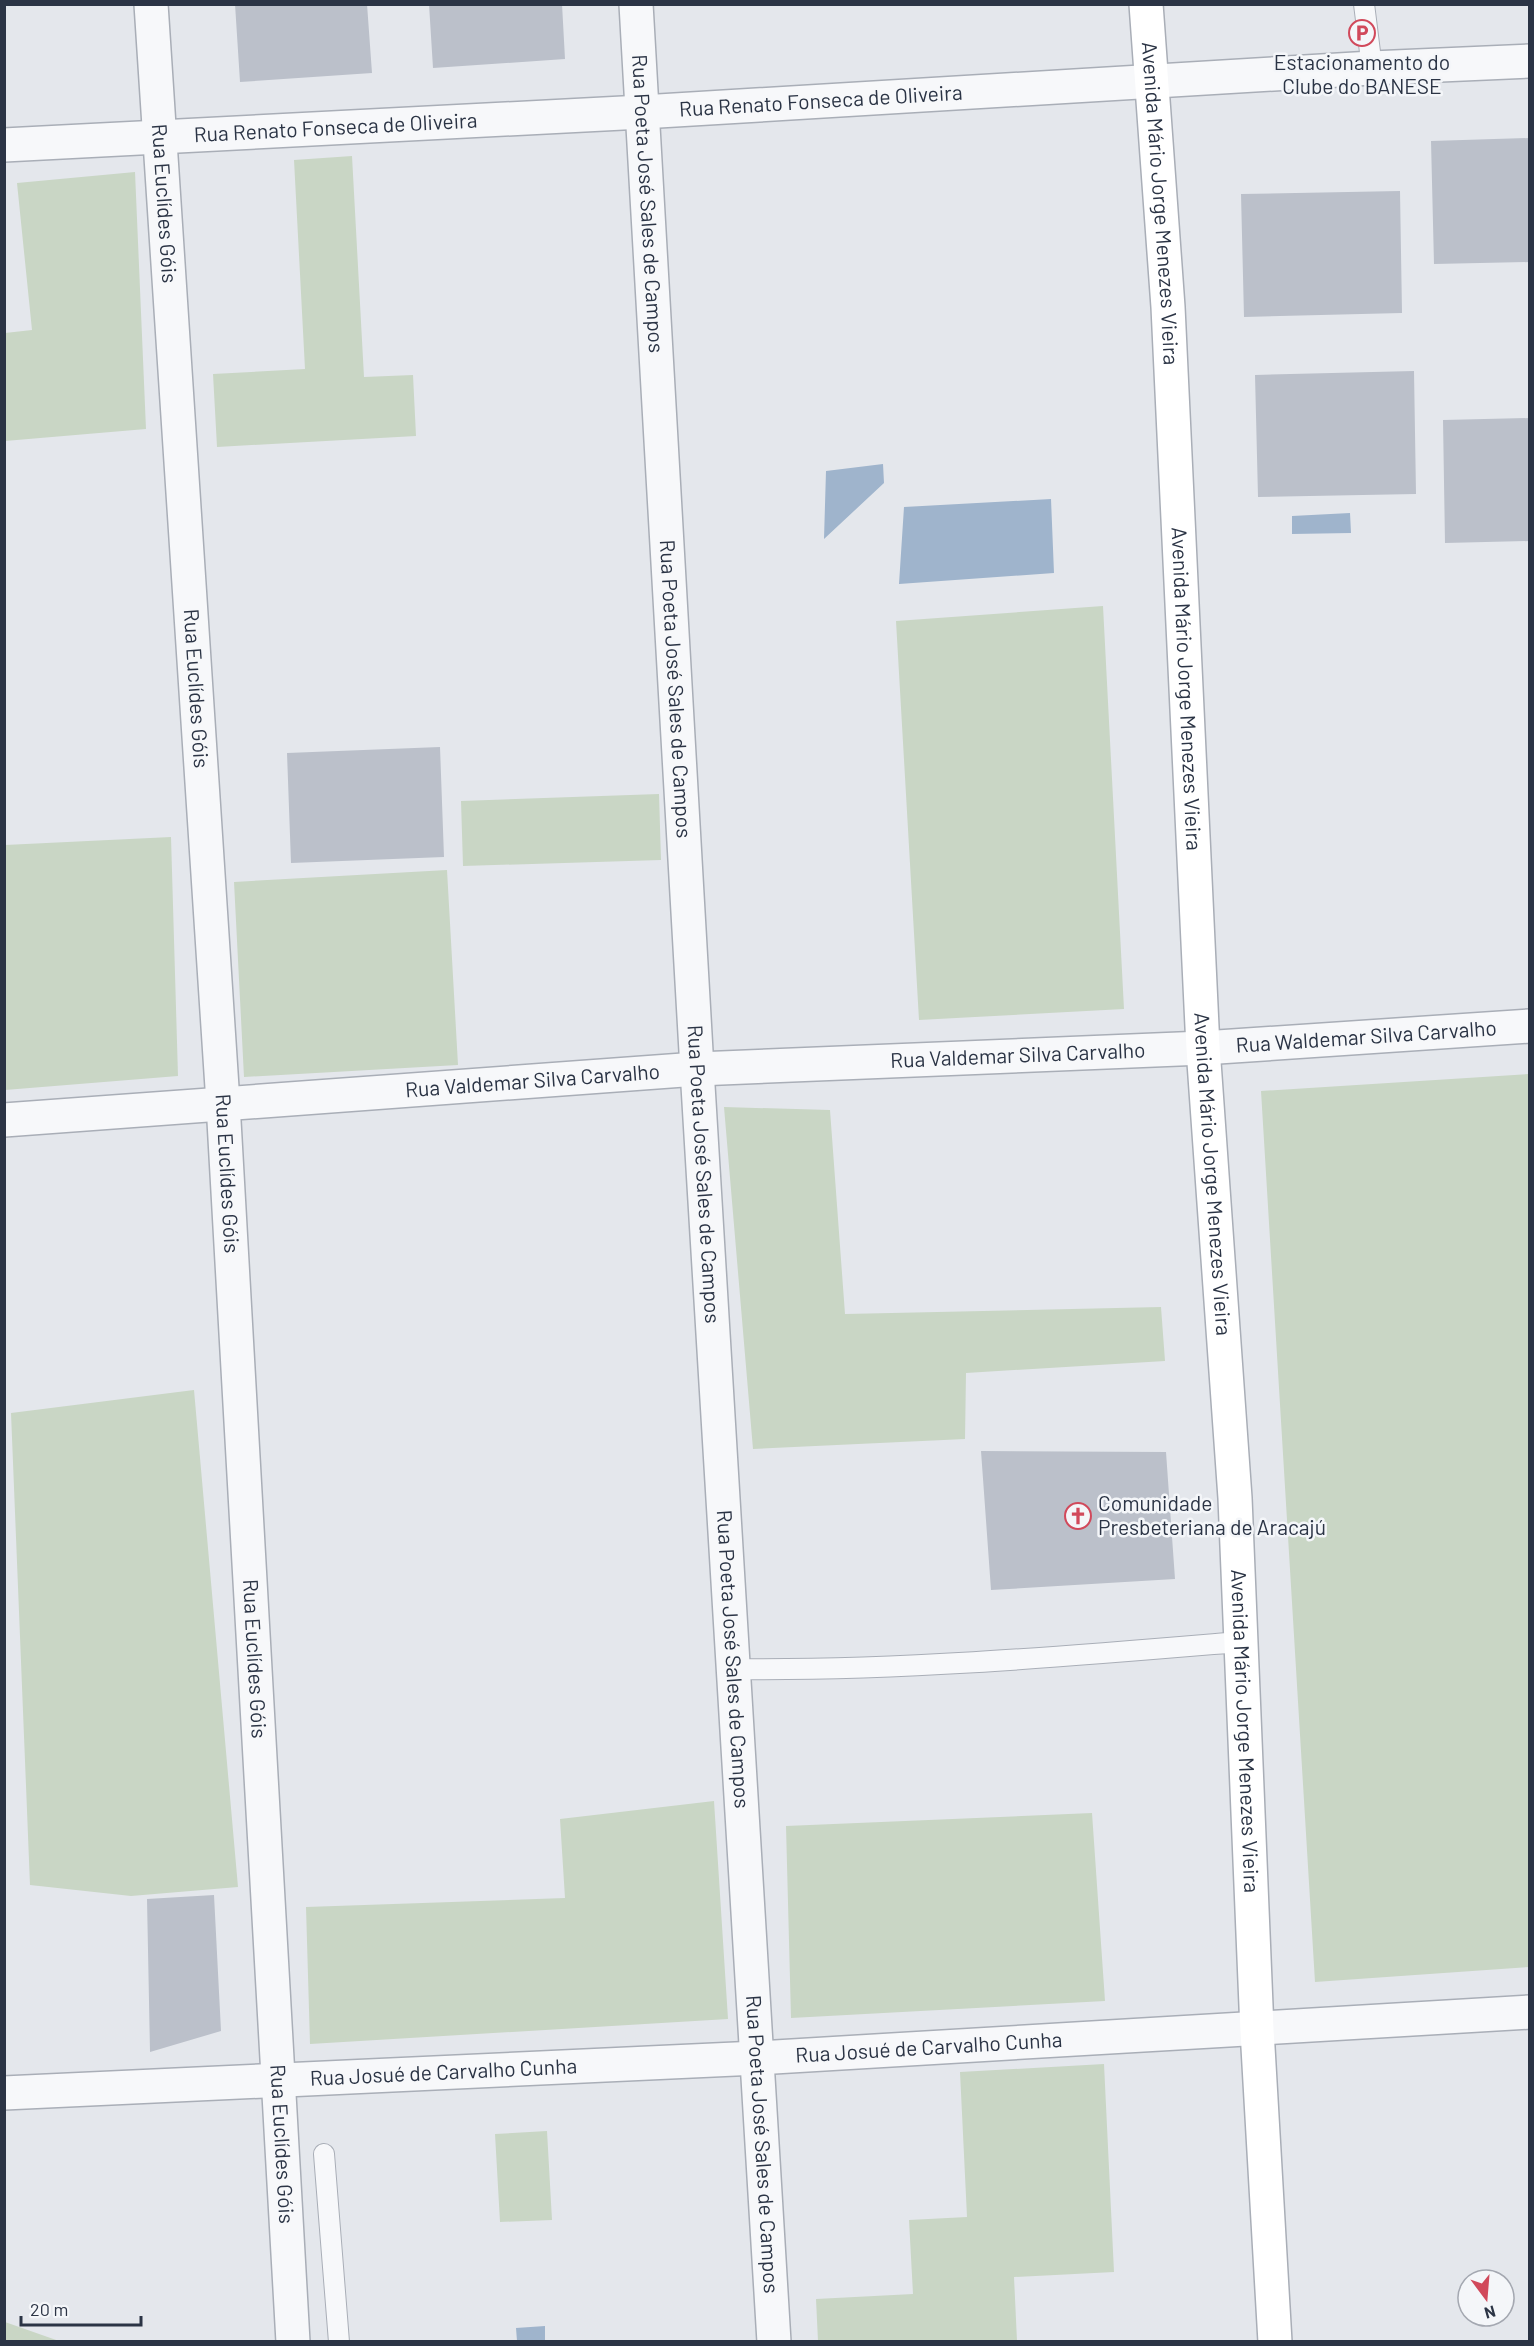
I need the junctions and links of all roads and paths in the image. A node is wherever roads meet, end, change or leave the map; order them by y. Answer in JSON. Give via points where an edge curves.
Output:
{"nodes":[{"id":1,"x":151,"y":4,"type":"edge"},
{"id":2,"x":636,"y":4,"type":"edge"},
{"id":3,"x":1146,"y":4,"type":"edge"},
{"id":4,"x":1364,"y":4,"type":"edge"},
{"id":5,"x":1530,"y":61,"type":"edge"},
{"id":6,"x":1372,"y":68,"type":"junction"},
{"id":7,"x":1151,"y":83,"type":"junction"},
{"id":8,"x":642,"y":112,"type":"junction"},
{"id":9,"x":159,"y":135,"type":"junction"},
{"id":10,"x":4,"y":145,"type":"edge"},
{"id":11,"x":1530,"y":1026,"type":"edge"},
{"id":12,"x":1203,"y":1048,"type":"junction"},
{"id":13,"x":697,"y":1069,"type":"junction"},
{"id":14,"x":223,"y":1103,"type":"junction"},
{"id":15,"x":4,"y":1120,"type":"edge"},
{"id":16,"x":1239,"y":1642,"type":"junction"},
{"id":17,"x":733,"y":1669,"type":"junction"},
{"id":18,"x":1530,"y":2012,"type":"edge"},
{"id":19,"x":1257,"y":2030,"type":"junction"},
{"id":20,"x":757,"y":2058,"type":"junction"},
{"id":21,"x":277,"y":2080,"type":"junction"},
{"id":22,"x":4,"y":2093,"type":"edge"},
{"id":23,"x":324,"y":2154,"type":"dead end"},
{"id":24,"x":293,"y":2342,"type":"edge"},
{"id":25,"x":339,"y":2342,"type":"edge"},
{"id":26,"x":774,"y":2342,"type":"edge"},
{"id":27,"x":1275,"y":2342,"type":"edge"}],
"edges":[{"from":1,"to":9,"type":"street","name":"Rua Euclídes Góis"},
{"from":2,"to":8,"type":"street","name":"Rua Poeta José Sales de Campos"},
{"from":3,"to":7,"type":"street","name":"Avenida Mário Jorge Menezes Vieira"},
{"from":4,"to":6,"type":"lane"},
{"from":5,"to":6,"type":"street","name":"Rua Renato Fonseca de Oliveira"},
{"from":6,"to":7,"type":"street","name":"Rua Renato Fonseca de Oliveira"},
{"from":7,"to":8,"type":"street","name":"Rua Renato Fonseca de Oliveira"},
{"from":7,"to":12,"type":"street","name":"Avenida Mário Jorge Menezes Vieira","via":[[1168,307]]},
{"from":8,"to":9,"type":"street","name":"Rua Renato Fonseca de Oliveira"},
{"from":8,"to":13,"type":"street","name":"Rua Poeta José Sales de Campos"},
{"from":9,"to":10,"type":"street","name":"Rua Renato Fonseca de Oliveira"},
{"from":9,"to":14,"type":"street","name":"Rua Euclídes Góis"},
{"from":11,"to":12,"type":"street","name":"Rua Waldemar Silva Carvalho"},
{"from":12,"to":13,"type":"street","name":"Rua Valdemar Silva Carvalho"},
{"from":12,"to":16,"type":"street","name":"Avenida Mário Jorge Menezes Vieira","via":[[1235,1498]]},
{"from":13,"to":14,"type":"street","name":"Rua Valdemar Silva Carvalho"},
{"from":13,"to":17,"type":"street","name":"Rua Poeta José Sales de Campos"},
{"from":14,"to":15,"type":"street","name":"Rua Valdemar Silva Carvalho"},
{"from":14,"to":21,"type":"street","name":"Rua Euclídes Góis"},
{"from":16,"to":17,"type":"lane","via":[[998,1661],[816,1670]]},
{"from":16,"to":19,"type":"street","name":"Avenida Mário Jorge Menezes Vieira"},
{"from":17,"to":20,"type":"street","name":"Rua Poeta José Sales de Campos"},
{"from":18,"to":19,"type":"street","name":"Rua Josué de Carvalho Cunha"},
{"from":19,"to":20,"type":"street","name":"Rua Josué de Carvalho Cunha"},
{"from":19,"to":27,"type":"street","name":"Avenida Mário Jorge Menezes Vieira"},
{"from":20,"to":21,"type":"street","name":"Rua Josué de Carvalho Cunha"},
{"from":20,"to":26,"type":"street","name":"Rua Poeta José Sales de Campos"},
{"from":21,"to":22,"type":"street","name":"Rua Josué de Carvalho Cunha"},
{"from":21,"to":24,"type":"street","name":"Rua Euclídes Góis"},
{"from":23,"to":25,"type":"lane"}]}
